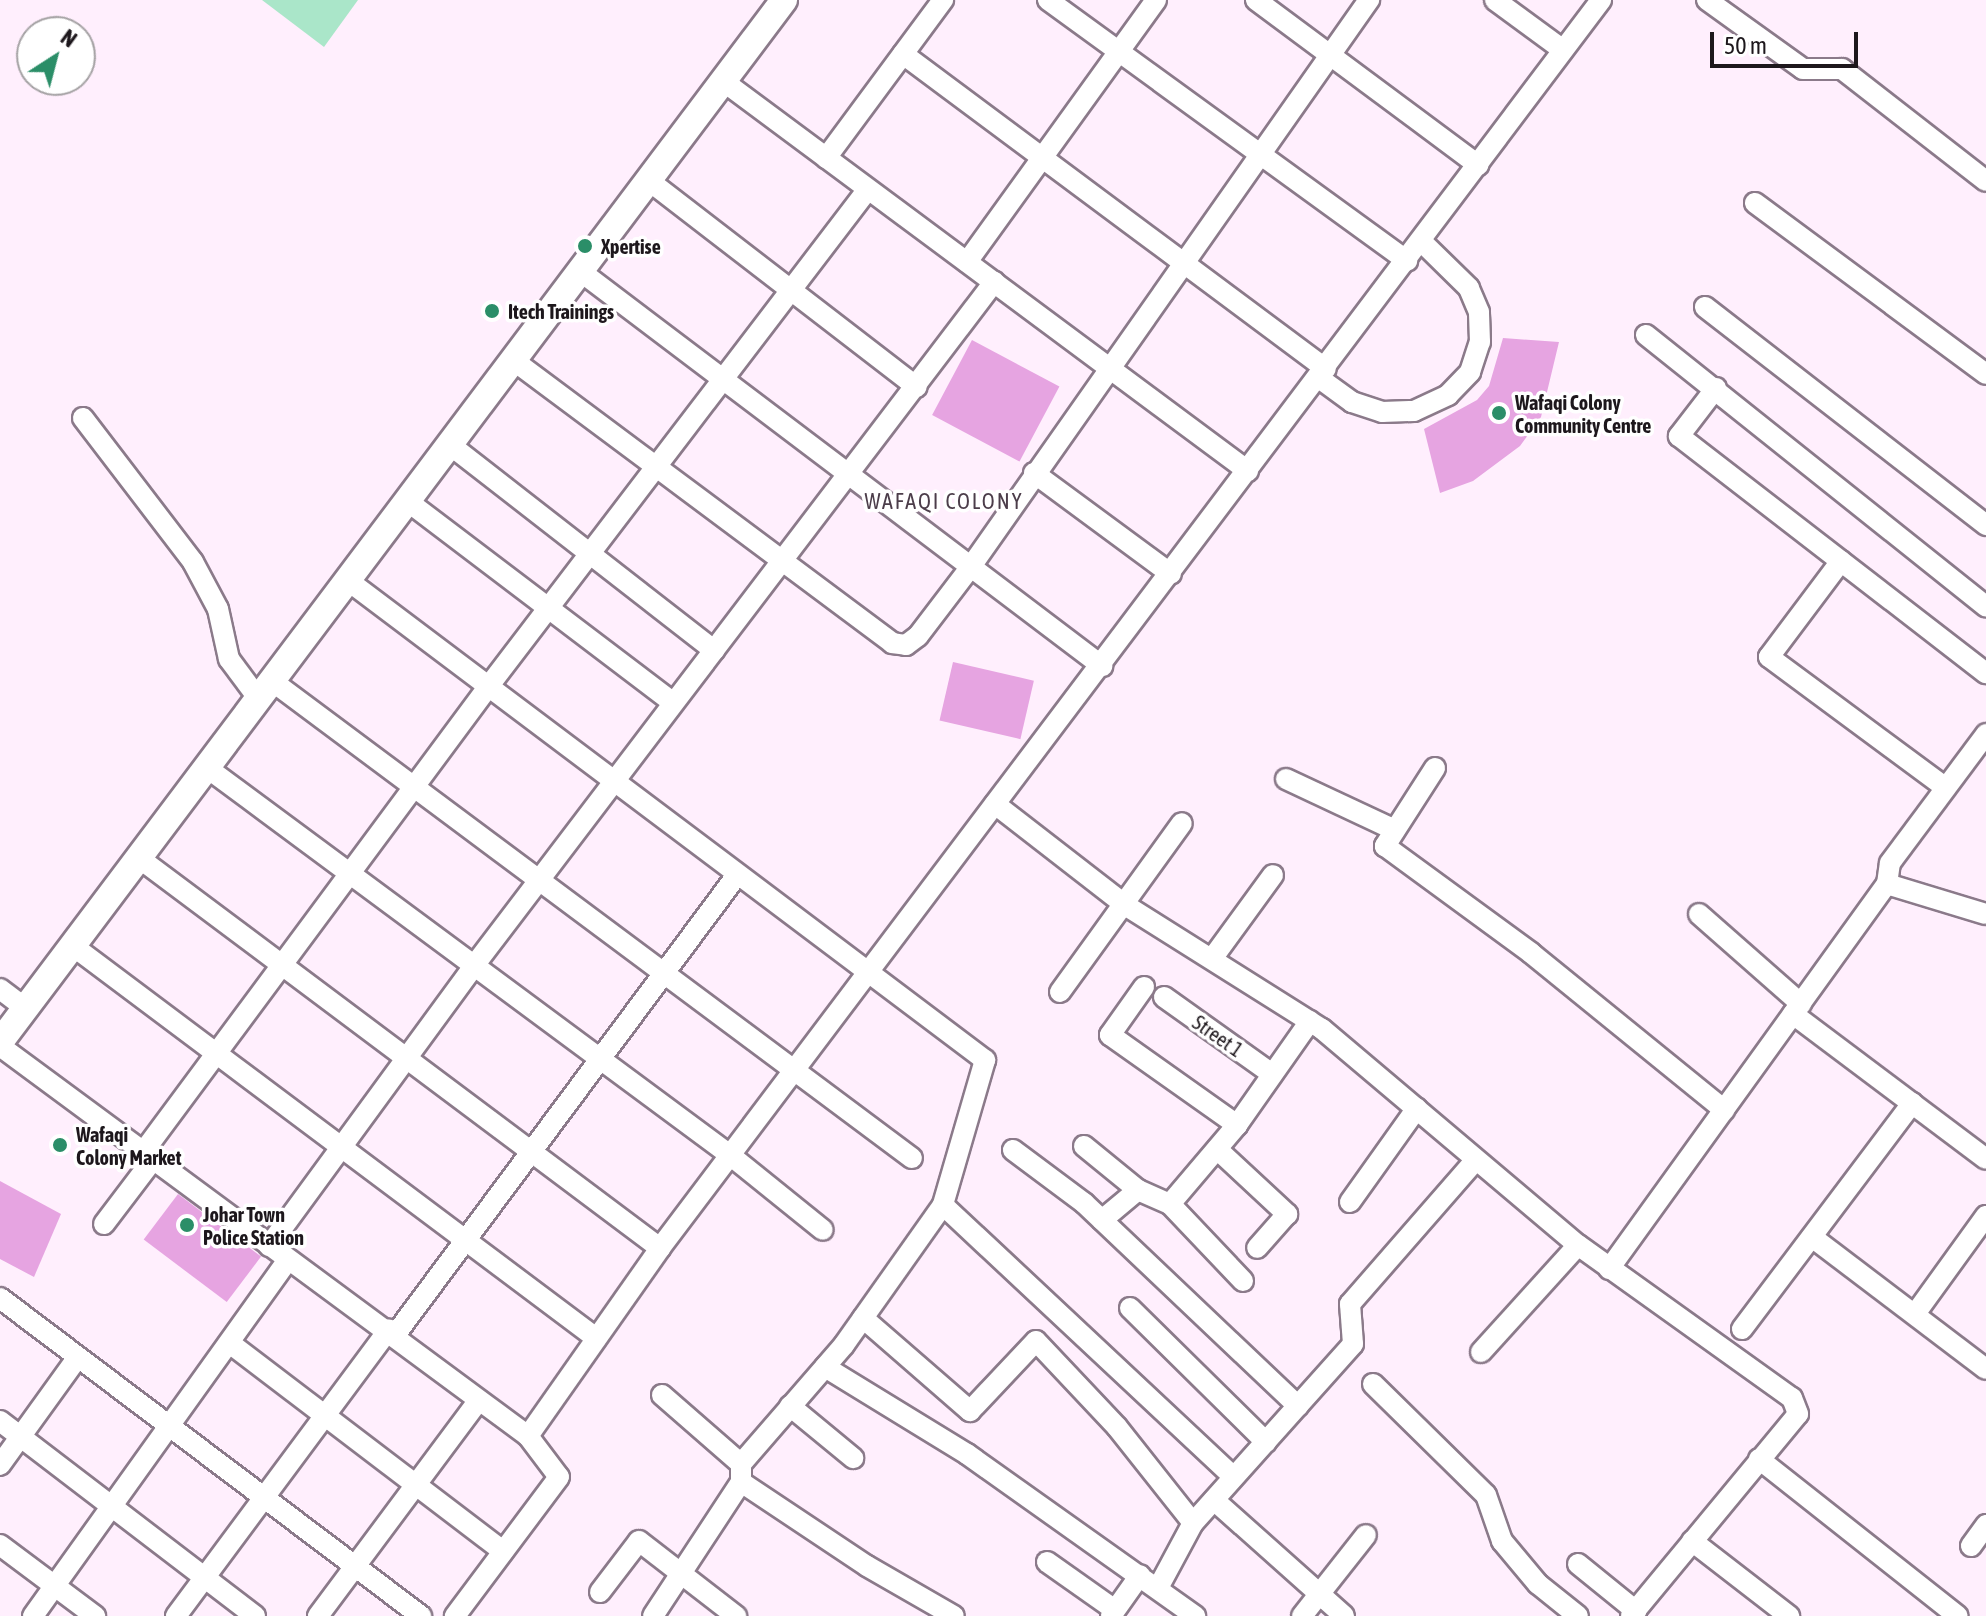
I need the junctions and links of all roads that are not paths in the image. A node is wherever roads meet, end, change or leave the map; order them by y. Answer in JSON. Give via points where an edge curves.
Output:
{"nodes":[{"id":1,"x":784,"y":0,"type":"edge"},
{"id":2,"x":943,"y":0,"type":"edge"},
{"id":3,"x":1048,"y":0,"type":"edge"},
{"id":4,"x":1156,"y":0,"type":"edge"},
{"id":5,"x":1256,"y":0,"type":"edge"},
{"id":6,"x":1369,"y":0,"type":"edge"},
{"id":7,"x":1495,"y":0,"type":"edge"},
{"id":8,"x":1601,"y":0,"type":"edge"},
{"id":9,"x":1707,"y":0,"type":"edge"},
{"id":10,"x":1563,"y":50,"type":"junction"},
{"id":11,"x":1119,"y":51,"type":"junction"},
{"id":12,"x":903,"y":54,"type":"junction"},
{"id":13,"x":1330,"y":55,"type":"junction"},
{"id":14,"x":723,"y":81,"type":"junction"},
{"id":15,"x":1262,"y":152,"type":"junction"},
{"id":16,"x":826,"y":158,"type":"junction"},
{"id":17,"x":1041,"y":159,"type":"junction"},
{"id":18,"x":1478,"y":165,"type":"junction"},
{"id":19,"x":648,"y":180,"type":"junction"},
{"id":20,"x":1986,"y":181,"type":"edge"},
{"id":21,"x":868,"y":189,"type":"junction"},
{"id":22,"x":1755,"y":203,"type":"dead end"},
{"id":23,"x":1421,"y":241,"type":"junction"},
{"id":24,"x":1407,"y":261,"type":"junction"},
{"id":25,"x":967,"y":262,"type":"junction"},
{"id":26,"x":1181,"y":265,"type":"junction"},
{"id":27,"x":580,"y":271,"type":"junction"},
{"id":28,"x":994,"y":282,"type":"junction"},
{"id":29,"x":791,"y":289,"type":"junction"},
{"id":30,"x":1705,"y":307,"type":"dead end"},
{"id":31,"x":1646,"y":335,"type":"dead end"},
{"id":32,"x":513,"y":360,"type":"junction"},
{"id":33,"x":1107,"y":367,"type":"junction"},
{"id":34,"x":1322,"y":373,"type":"junction"},
{"id":35,"x":1986,"y":374,"type":"edge"},
{"id":36,"x":723,"y":379,"type":"junction"},
{"id":37,"x":917,"y":387,"type":"junction"},
{"id":38,"x":1716,"y":388,"type":"junction"},
{"id":39,"x":83,"y":418,"type":"dead end"},
{"id":40,"x":449,"y":444,"type":"junction"},
{"id":41,"x":654,"y":467,"type":"junction"},
{"id":42,"x":1248,"y":471,"type":"junction"},
{"id":43,"x":851,"y":472,"type":"junction"},
{"id":44,"x":1034,"y":473,"type":"junction"},
{"id":45,"x":406,"y":500,"type":"junction"},
{"id":46,"x":1986,"y":525,"type":"edge"},
{"id":47,"x":590,"y":554,"type":"junction"},
{"id":48,"x":1841,"y":561,"type":"junction"},
{"id":49,"x":781,"y":562,"type":"junction"},
{"id":50,"x":972,"y":565,"type":"junction"},
{"id":51,"x":1171,"y":574,"type":"junction"},
{"id":52,"x":346,"y":579,"type":"junction"},
{"id":53,"x":1986,"y":606,"type":"edge"},
{"id":54,"x":547,"y":609,"type":"junction"},
{"id":55,"x":714,"y":650,"type":"junction"},
{"id":56,"x":1102,"y":666,"type":"junction"},
{"id":57,"x":1986,"y":673,"type":"edge"},
{"id":58,"x":488,"y":687,"type":"junction"},
{"id":59,"x":265,"y":690,"type":"junction"},
{"id":60,"x":673,"y":703,"type":"junction"},
{"id":61,"x":1986,"y":734,"type":"edge"},
{"id":62,"x":206,"y":767,"type":"junction"},
{"id":63,"x":1435,"y":768,"type":"dead end"},
{"id":64,"x":1286,"y":779,"type":"dead end"},
{"id":65,"x":613,"y":783,"type":"junction"},
{"id":66,"x":416,"y":787,"type":"junction"},
{"id":67,"x":1945,"y":787,"type":"junction"},
{"id":68,"x":995,"y":804,"type":"junction"},
{"id":69,"x":1182,"y":823,"type":"dead end"},
{"id":70,"x":1395,"y":830,"type":"junction"},
{"id":71,"x":139,"y":858,"type":"junction"},
{"id":72,"x":737,"y":875,"type":"junction"},
{"id":73,"x":1273,"y":875,"type":"dead end"},
{"id":74,"x":350,"y":876,"type":"junction"},
{"id":75,"x":540,"y":879,"type":"junction"},
{"id":76,"x":1887,"y":884,"type":"junction"},
{"id":77,"x":1125,"y":905,"type":"junction"},
{"id":78,"x":1699,"y":914,"type":"dead end"},
{"id":79,"x":1986,"y":914,"type":"edge"},
{"id":80,"x":73,"y":946,"type":"junction"},
{"id":81,"x":1214,"y":956,"type":"junction"},
{"id":82,"x":283,"y":966,"type":"junction"},
{"id":83,"x":473,"y":967,"type":"junction"},
{"id":84,"x":665,"y":972,"type":"junction"},
{"id":85,"x":866,"y":974,"type":"junction"},
{"id":86,"x":1144,"y":987,"type":"dead end"},
{"id":87,"x":0,"y":989,"type":"edge"},
{"id":88,"x":1060,"y":992,"type":"dead end"},
{"id":89,"x":1164,"y":997,"type":"dead end"},
{"id":90,"x":25,"y":1008,"type":"junction"},
{"id":91,"x":1797,"y":1009,"type":"junction"},
{"id":92,"x":1310,"y":1021,"type":"junction"},
{"id":93,"x":0,"y":1044,"type":"edge"},
{"id":94,"x":217,"y":1055,"type":"junction"},
{"id":95,"x":406,"y":1058,"type":"junction"},
{"id":96,"x":600,"y":1059,"type":"junction"},
{"id":97,"x":795,"y":1071,"type":"junction"},
{"id":98,"x":1272,"y":1074,"type":"junction"},
{"id":99,"x":1912,"y":1103,"type":"junction"},
{"id":100,"x":1417,"y":1108,"type":"junction"},
{"id":101,"x":1724,"y":1110,"type":"junction"},
{"id":102,"x":1237,"y":1125,"type":"junction"},
{"id":103,"x":340,"y":1146,"type":"junction"},
{"id":104,"x":1084,"y":1146,"type":"dead end"},
{"id":105,"x":1217,"y":1149,"type":"junction"},
{"id":106,"x":533,"y":1150,"type":"junction"},
{"id":107,"x":1013,"y":1150,"type":"dead end"},
{"id":108,"x":730,"y":1155,"type":"junction"},
{"id":109,"x":146,"y":1158,"type":"junction"},
{"id":110,"x":912,"y":1158,"type":"dead end"},
{"id":111,"x":1986,"y":1159,"type":"edge"},
{"id":112,"x":1474,"y":1162,"type":"junction"},
{"id":113,"x":1138,"y":1190,"type":"junction"},
{"id":114,"x":1350,"y":1202,"type":"dead end"},
{"id":115,"x":1170,"y":1204,"type":"junction"},
{"id":116,"x":943,"y":1205,"type":"junction"},
{"id":117,"x":1986,"y":1216,"type":"edge"},
{"id":118,"x":1102,"y":1220,"type":"junction"},
{"id":119,"x":104,"y":1224,"type":"dead end"},
{"id":120,"x":823,"y":1230,"type":"dead end"},
{"id":121,"x":1812,"y":1237,"type":"junction"},
{"id":122,"x":465,"y":1241,"type":"junction"},
{"id":123,"x":1578,"y":1245,"type":"junction"},
{"id":124,"x":269,"y":1246,"type":"junction"},
{"id":125,"x":660,"y":1248,"type":"junction"},
{"id":126,"x":1257,"y":1248,"type":"dead end"},
{"id":127,"x":287,"y":1261,"type":"junction"},
{"id":128,"x":1609,"y":1269,"type":"junction"},
{"id":129,"x":1243,"y":1281,"type":"dead end"},
{"id":130,"x":0,"y":1298,"type":"edge"},
{"id":131,"x":1130,"y":1308,"type":"dead end"},
{"id":132,"x":1915,"y":1314,"type":"junction"},
{"id":133,"x":863,"y":1318,"type":"junction"},
{"id":134,"x":1742,"y":1329,"type":"dead end"},
{"id":135,"x":392,"y":1332,"type":"junction"},
{"id":136,"x":596,"y":1338,"type":"junction"},
{"id":137,"x":231,"y":1344,"type":"junction"},
{"id":138,"x":1481,"y":1352,"type":"dead end"},
{"id":139,"x":78,"y":1357,"type":"junction"},
{"id":140,"x":825,"y":1367,"type":"junction"},
{"id":141,"x":1986,"y":1369,"type":"edge"},
{"id":142,"x":1373,"y":1384,"type":"dead end"},
{"id":143,"x":662,"y":1395,"type":"dead end"},
{"id":144,"x":479,"y":1400,"type":"junction"},
{"id":145,"x":790,"y":1406,"type":"junction"},
{"id":146,"x":1298,"y":1406,"type":"junction"},
{"id":147,"x":325,"y":1414,"type":"junction"},
{"id":148,"x":0,"y":1421,"type":"edge"},
{"id":149,"x":170,"y":1427,"type":"junction"},
{"id":150,"x":20,"y":1436,"type":"junction"},
{"id":151,"x":528,"y":1436,"type":"junction"},
{"id":152,"x":1266,"y":1442,"type":"junction"},
{"id":153,"x":853,"y":1458,"type":"dead end"},
{"id":154,"x":1759,"y":1459,"type":"junction"},
{"id":155,"x":0,"y":1465,"type":"edge"},
{"id":156,"x":741,"y":1473,"type":"junction"},
{"id":157,"x":1234,"y":1477,"type":"junction"},
{"id":158,"x":416,"y":1486,"type":"junction"},
{"id":159,"x":265,"y":1499,"type":"junction"},
{"id":160,"x":1214,"y":1500,"type":"junction"},
{"id":161,"x":111,"y":1508,"type":"junction"},
{"id":162,"x":1193,"y":1523,"type":"junction"},
{"id":163,"x":1986,"y":1525,"type":"edge"},
{"id":164,"x":1366,"y":1535,"type":"dead end"},
{"id":165,"x":1692,"y":1541,"type":"junction"},
{"id":166,"x":0,"y":1545,"type":"edge"},
{"id":167,"x":1971,"y":1546,"type":"dead end"},
{"id":168,"x":503,"y":1551,"type":"junction"},
{"id":169,"x":1047,"y":1562,"type":"dead end"},
{"id":170,"x":1578,"y":1564,"type":"dead end"},
{"id":171,"x":355,"y":1567,"type":"junction"},
{"id":172,"x":681,"y":1574,"type":"junction"},
{"id":173,"x":1140,"y":1575,"type":"junction"},
{"id":174,"x":205,"y":1578,"type":"junction"},
{"id":175,"x":55,"y":1586,"type":"junction"},
{"id":176,"x":1158,"y":1588,"type":"junction"},
{"id":177,"x":600,"y":1592,"type":"dead end"},
{"id":178,"x":1318,"y":1596,"type":"junction"},
{"id":179,"x":1113,"y":1613,"type":"edge"},
{"id":180,"x":1634,"y":1613,"type":"edge"},
{"id":181,"x":33,"y":1616,"type":"edge"},
{"id":182,"x":95,"y":1616,"type":"edge"},
{"id":183,"x":176,"y":1616,"type":"edge"},
{"id":184,"x":255,"y":1616,"type":"edge"},
{"id":185,"x":318,"y":1616,"type":"edge"},
{"id":186,"x":421,"y":1616,"type":"edge"},
{"id":187,"x":455,"y":1616,"type":"edge"},
{"id":188,"x":653,"y":1616,"type":"edge"},
{"id":189,"x":736,"y":1616,"type":"edge"},
{"id":190,"x":954,"y":1616,"type":"edge"},
{"id":191,"x":1195,"y":1616,"type":"edge"},
{"id":192,"x":1302,"y":1616,"type":"edge"},
{"id":193,"x":1344,"y":1616,"type":"edge"},
{"id":194,"x":1578,"y":1616,"type":"edge"},
{"id":195,"x":1789,"y":1616,"type":"edge"},
{"id":196,"x":1958,"y":1616,"type":"edge"}],
"edges":[{"from":1,"to":14,"type":"street"},
{"from":2,"to":12,"type":"street"},
{"from":3,"to":11,"type":"street"},
{"from":4,"to":11,"type":"street"},
{"from":5,"to":13,"type":"street"},
{"from":6,"to":13,"type":"street"},
{"from":7,"to":10,"type":"street"},
{"from":8,"to":10,"type":"street"},
{"from":9,"to":20,"type":"street","via":[[1803,69],[1842,69]]},
{"from":10,"to":18,"type":"street"},
{"from":11,"to":15,"type":"street"},
{"from":11,"to":17,"type":"street"},
{"from":12,"to":16,"type":"street"},
{"from":12,"to":17,"type":"street"},
{"from":13,"to":15,"type":"street"},
{"from":13,"to":18,"type":"street"},
{"from":14,"to":16,"type":"street"},
{"from":14,"to":19,"type":"street"},
{"from":15,"to":24,"type":"street"},
{"from":15,"to":26,"type":"street"},
{"from":16,"to":21,"type":"street"},
{"from":17,"to":25,"type":"street"},
{"from":17,"to":26,"type":"street"},
{"from":18,"to":23,"type":"street"},
{"from":19,"to":27,"type":"street"},
{"from":19,"to":29,"type":"street"},
{"from":21,"to":25,"type":"street"},
{"from":21,"to":29,"type":"street"},
{"from":22,"to":35,"type":"street"},
{"from":23,"to":24,"type":"street"},
{"from":23,"to":34,"type":"street","via":[[1469,288],[1479,312],[1480,342],[1470,372],[1448,395],[1403,411],[1382,412],[1352,402]]},
{"from":24,"to":34,"type":"street"},
{"from":25,"to":28,"type":"street"},
{"from":26,"to":33,"type":"street"},
{"from":26,"to":34,"type":"street"},
{"from":27,"to":32,"type":"street"},
{"from":27,"to":36,"type":"street"},
{"from":28,"to":33,"type":"street"},
{"from":28,"to":37,"type":"street"},
{"from":29,"to":36,"type":"street"},
{"from":29,"to":37,"type":"street"},
{"from":30,"to":46,"type":"street"},
{"from":31,"to":38,"type":"street"},
{"from":32,"to":40,"type":"street"},
{"from":32,"to":41,"type":"street"},
{"from":33,"to":42,"type":"street"},
{"from":33,"to":44,"type":"street"},
{"from":34,"to":42,"type":"street"},
{"from":36,"to":41,"type":"street"},
{"from":36,"to":43,"type":"street"},
{"from":37,"to":43,"type":"street"},
{"from":38,"to":48,"type":"street","via":[[1679,436]]},
{"from":38,"to":53,"type":"street"},
{"from":39,"to":59,"type":"street","via":[[193,562],[218,609],[229,659]]},
{"from":40,"to":45,"type":"street"},
{"from":40,"to":47,"type":"street"},
{"from":41,"to":47,"type":"street"},
{"from":41,"to":49,"type":"street"},
{"from":42,"to":51,"type":"street"},
{"from":43,"to":49,"type":"street"},
{"from":43,"to":50,"type":"street"},
{"from":44,"to":50,"type":"street"},
{"from":44,"to":51,"type":"street"},
{"from":45,"to":52,"type":"street"},
{"from":45,"to":54,"type":"street"},
{"from":47,"to":54,"type":"street"},
{"from":47,"to":55,"type":"street"},
{"from":48,"to":57,"type":"street"},
{"from":48,"to":67,"type":"street","via":[[1769,657]]},
{"from":49,"to":50,"type":"street","via":[[892,643],[906,645]]},
{"from":49,"to":55,"type":"street"},
{"from":50,"to":56,"type":"street"},
{"from":51,"to":56,"type":"street"},
{"from":52,"to":58,"type":"street"},
{"from":52,"to":59,"type":"street"},
{"from":54,"to":58,"type":"street"},
{"from":54,"to":60,"type":"street"},
{"from":55,"to":60,"type":"street"},
{"from":56,"to":68,"type":"street"},
{"from":58,"to":65,"type":"street"},
{"from":58,"to":66,"type":"street"},
{"from":59,"to":62,"type":"street"},
{"from":59,"to":66,"type":"street"},
{"from":60,"to":65,"type":"street"},
{"from":61,"to":67,"type":"street"},
{"from":62,"to":71,"type":"street"},
{"from":62,"to":74,"type":"street"},
{"from":63,"to":70,"type":"street"},
{"from":64,"to":70,"type":"street"},
{"from":65,"to":72,"type":"street"},
{"from":65,"to":75,"type":"street"},
{"from":66,"to":74,"type":"street"},
{"from":66,"to":75,"type":"street"},
{"from":67,"to":76,"type":"street","via":[[1890,863]]},
{"from":68,"to":77,"type":"street"},
{"from":68,"to":85,"type":"street"},
{"from":69,"to":77,"type":"street"},
{"from":70,"to":101,"type":"street","via":[[1385,846],[1531,953]]},
{"from":71,"to":80,"type":"street"},
{"from":71,"to":82,"type":"street"},
{"from":72,"to":84,"type":"street"},
{"from":72,"to":85,"type":"street"},
{"from":73,"to":81,"type":"street"},
{"from":74,"to":82,"type":"street"},
{"from":74,"to":83,"type":"street"},
{"from":75,"to":83,"type":"street"},
{"from":75,"to":84,"type":"street"},
{"from":76,"to":79,"type":"street"},
{"from":76,"to":91,"type":"street"},
{"from":77,"to":81,"type":"street"},
{"from":77,"to":88,"type":"street"},
{"from":78,"to":91,"type":"street"},
{"from":80,"to":90,"type":"street"},
{"from":80,"to":94,"type":"street"},
{"from":81,"to":92,"type":"street"},
{"from":82,"to":94,"type":"street"},
{"from":82,"to":95,"type":"street"},
{"from":83,"to":95,"type":"street"},
{"from":83,"to":96,"type":"street"},
{"from":84,"to":96,"type":"street"},
{"from":84,"to":97,"type":"street"},
{"from":85,"to":97,"type":"street"},
{"from":85,"to":116,"type":"street","via":[[985,1060]]},
{"from":86,"to":102,"type":"street","via":[[1110,1035]]},
{"from":87,"to":90,"type":"street"},
{"from":89,"to":98,"type":"street","name":"Street 1"},
{"from":90,"to":93,"type":"street"},
{"from":91,"to":99,"type":"street"},
{"from":91,"to":101,"type":"street"},
{"from":92,"to":98,"type":"street"},
{"from":92,"to":100,"type":"street"},
{"from":93,"to":109,"type":"street"},
{"from":94,"to":103,"type":"street"},
{"from":94,"to":109,"type":"street"},
{"from":95,"to":103,"type":"street"},
{"from":95,"to":106,"type":"street"},
{"from":96,"to":106,"type":"street"},
{"from":96,"to":108,"type":"street"},
{"from":97,"to":108,"type":"street"},
{"from":97,"to":110,"type":"street"},
{"from":98,"to":102,"type":"street"},
{"from":99,"to":111,"type":"street"},
{"from":99,"to":121,"type":"street"},
{"from":100,"to":112,"type":"street"},
{"from":100,"to":114,"type":"street"},
{"from":101,"to":128,"type":"street"},
{"from":102,"to":105,"type":"street"},
{"from":103,"to":122,"type":"street"},
{"from":103,"to":124,"type":"street"},
{"from":104,"to":113,"type":"street"},
{"from":105,"to":115,"type":"street"},
{"from":105,"to":126,"type":"street","via":[[1287,1214]]},
{"from":106,"to":122,"type":"street"},
{"from":106,"to":125,"type":"street"},
{"from":107,"to":118,"type":"street"},
{"from":108,"to":120,"type":"street"},
{"from":108,"to":125,"type":"street"},
{"from":109,"to":119,"type":"street"},
{"from":109,"to":124,"type":"street"},
{"from":112,"to":123,"type":"street"},
{"from":112,"to":146,"type":"street","via":[[1350,1304],[1353,1344]]},
{"from":113,"to":115,"type":"street"},
{"from":113,"to":118,"type":"street"},
{"from":115,"to":129,"type":"street"},
{"from":116,"to":133,"type":"street"},
{"from":116,"to":157,"type":"street"},
{"from":117,"to":132,"type":"street"},
{"from":118,"to":146,"type":"street"},
{"from":121,"to":132,"type":"street"},
{"from":121,"to":134,"type":"street"},
{"from":122,"to":135,"type":"street"},
{"from":122,"to":136,"type":"street"},
{"from":123,"to":128,"type":"street"},
{"from":123,"to":138,"type":"street"},
{"from":124,"to":127,"type":"street"},
{"from":125,"to":136,"type":"street"},
{"from":127,"to":135,"type":"street"},
{"from":127,"to":137,"type":"street"},
{"from":128,"to":154,"type":"street","via":[[1792,1398],[1798,1414]]},
{"from":130,"to":139,"type":"street"},
{"from":131,"to":152,"type":"street"},
{"from":132,"to":141,"type":"street"},
{"from":133,"to":140,"type":"street"},
{"from":133,"to":162,"type":"street","via":[[970,1411],[1036,1341],[1117,1427]]},
{"from":135,"to":144,"type":"street"},
{"from":135,"to":147,"type":"street"},
{"from":136,"to":151,"type":"street"},
{"from":137,"to":147,"type":"street"},
{"from":137,"to":149,"type":"street"},
{"from":139,"to":149,"type":"street"},
{"from":139,"to":150,"type":"street"},
{"from":140,"to":145,"type":"street"},
{"from":140,"to":173,"type":"street","via":[[967,1454]]},
{"from":142,"to":194,"type":"street","via":[[1486,1495],[1502,1541],[1538,1584]]},
{"from":143,"to":156,"type":"street"},
{"from":144,"to":151,"type":"street"},
{"from":144,"to":158,"type":"street"},
{"from":145,"to":153,"type":"street"},
{"from":145,"to":156,"type":"street"},
{"from":146,"to":152,"type":"street"},
{"from":147,"to":158,"type":"street"},
{"from":147,"to":159,"type":"street"},
{"from":148,"to":150,"type":"street"},
{"from":149,"to":159,"type":"street"},
{"from":149,"to":161,"type":"street"},
{"from":150,"to":155,"type":"street"},
{"from":150,"to":161,"type":"street"},
{"from":151,"to":168,"type":"street","via":[[559,1477]]},
{"from":152,"to":157,"type":"street"},
{"from":154,"to":165,"type":"street"},
{"from":154,"to":196,"type":"street"},
{"from":156,"to":172,"type":"street"},
{"from":156,"to":190,"type":"street","via":[[867,1566]]},
{"from":157,"to":160,"type":"street"},
{"from":158,"to":168,"type":"street"},
{"from":158,"to":171,"type":"street"},
{"from":159,"to":171,"type":"street"},
{"from":159,"to":174,"type":"street"},
{"from":160,"to":162,"type":"street"},
{"from":160,"to":178,"type":"street"},
{"from":161,"to":174,"type":"street"},
{"from":161,"to":175,"type":"street"},
{"from":162,"to":176,"type":"street"},
{"from":163,"to":167,"type":"street"},
{"from":164,"to":178,"type":"street"},
{"from":165,"to":180,"type":"street"},
{"from":165,"to":195,"type":"street"},
{"from":166,"to":175,"type":"street"},
{"from":168,"to":187,"type":"street"},
{"from":169,"to":179,"type":"street"},
{"from":170,"to":180,"type":"street"},
{"from":171,"to":185,"type":"street"},
{"from":171,"to":186,"type":"street"},
{"from":172,"to":177,"type":"street","via":[[639,1541]]},
{"from":172,"to":188,"type":"street"},
{"from":172,"to":189,"type":"street"},
{"from":173,"to":176,"type":"street"},
{"from":173,"to":179,"type":"street"},
{"from":174,"to":183,"type":"street"},
{"from":174,"to":184,"type":"street"},
{"from":175,"to":181,"type":"street"},
{"from":175,"to":182,"type":"street"},
{"from":176,"to":191,"type":"street"},
{"from":178,"to":192,"type":"street"},
{"from":178,"to":193,"type":"street"}]}
